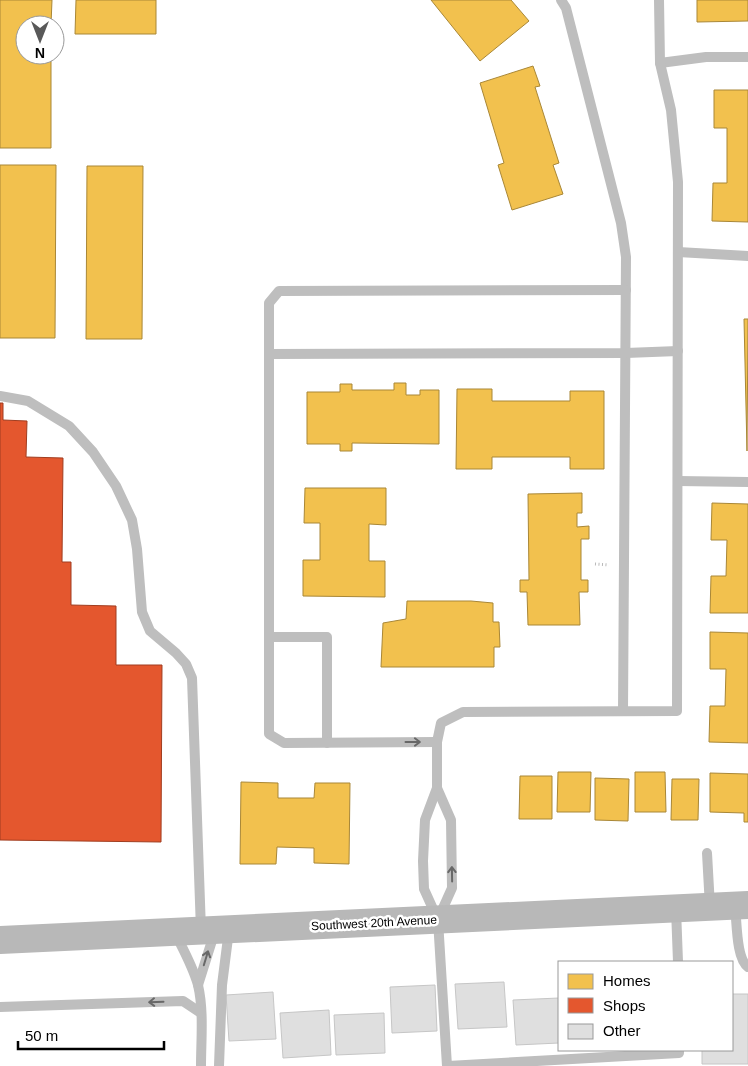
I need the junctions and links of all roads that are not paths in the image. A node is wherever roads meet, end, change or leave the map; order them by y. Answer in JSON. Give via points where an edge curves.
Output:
{"nodes":[{"id":1,"x":561,"y":0,"type":"edge"},
{"id":2,"x":658,"y":0,"type":"edge"},
{"id":3,"x":748,"y":57,"type":"edge"},
{"id":4,"x":660,"y":63,"type":"junction"},
{"id":5,"x":678,"y":252,"type":"junction"},
{"id":6,"x":748,"y":256,"type":"edge"},
{"id":7,"x":626,"y":290,"type":"junction"},
{"id":8,"x":678,"y":351,"type":"junction"},
{"id":9,"x":626,"y":353,"type":"junction"},
{"id":10,"x":269,"y":354,"type":"junction"},
{"id":11,"x":0,"y":396,"type":"edge"},
{"id":12,"x":678,"y":481,"type":"junction"},
{"id":13,"x":748,"y":482,"type":"edge"},
{"id":14,"x":269,"y":637,"type":"junction"},
{"id":15,"x":623,"y":711,"type":"junction"},
{"id":16,"x":437,"y":742,"type":"junction"},
{"id":17,"x":327,"y":743,"type":"junction"},
{"id":18,"x":437,"y":788,"type":"junction"},
{"id":19,"x":707,"y":853,"type":"dead end"},
{"id":20,"x":731,"y":906,"type":"edge"},
{"id":21,"x":676,"y":909,"type":"junction"},
{"id":22,"x":438,"y":920,"type":"junction"},
{"id":23,"x":215,"y":930,"type":"junction"},
{"id":24,"x":174,"y":932,"type":"junction"},
{"id":25,"x":0,"y":940,"type":"edge"},
{"id":26,"x":678,"y":961,"type":"edge"},
{"id":27,"x":748,"y":967,"type":"edge"},
{"id":28,"x":198,"y":985,"type":"junction"},
{"id":29,"x":0,"y":1007,"type":"edge"},
{"id":30,"x":201,"y":1013,"type":"junction"},
{"id":31,"x":679,"y":1051,"type":"edge"},
{"id":32,"x":201,"y":1066,"type":"edge"},
{"id":33,"x":219,"y":1066,"type":"edge"},
{"id":34,"x":447,"y":1066,"type":"edge"}],
"edges":[{"from":1,"to":7,"type":"lane","via":[[566,8],[620,223],[626,257]]},
{"from":2,"to":4,"type":"lane"},
{"from":3,"to":4,"type":"lane","via":[[706,57]]},
{"from":4,"to":5,"type":"lane","via":[[671,110],[678,182]]},
{"from":5,"to":6,"type":"lane"},
{"from":5,"to":8,"type":"lane"},
{"from":7,"to":9,"type":"lane"},
{"from":7,"to":10,"type":"lane","via":[[279,291],[269,303]]},
{"from":8,"to":9,"type":"lane"},
{"from":8,"to":12,"type":"lane"},
{"from":9,"to":10,"type":"lane"},
{"from":9,"to":15,"type":"lane"},
{"from":10,"to":14,"type":"lane"},
{"from":11,"to":23,"type":"lane","via":[[28,401],[69,426],[107,472],[132,520],[142,612],[150,631],[186,664],[192,678]]},
{"from":12,"to":13,"type":"lane"},
{"from":12,"to":15,"type":"lane","via":[[677,711]]},
{"from":14,"to":17,"type":"lane","via":[[269,734],[284,743]]},
{"from":14,"to":17,"type":"lane","via":[[327,637]]},
{"from":15,"to":16,"type":"lane","via":[[463,712],[441,723]]},
{"from":17,"to":16,"type":"lane","one_way":true},
{"from":16,"to":18,"type":"lane"},
{"from":18,"to":22,"type":"lane","via":[[425,820],[423,861],[424,889]]},
{"from":22,"to":18,"type":"lane","one_way":true,"via":[[452,888],[451,820]]},
{"from":19,"to":20,"type":"lane"},
{"from":20,"to":21,"type":"main road","name":"Southwest 20th Avenue"},
{"from":20,"to":27,"type":"lane","via":[[739,952]]},
{"from":21,"to":22,"type":"main road","name":"Southwest 20th Avenue"},
{"from":21,"to":26,"type":"lane"},
{"from":22,"to":23,"type":"main road","name":"Southwest 20th Avenue"},
{"from":22,"to":34,"type":"lane"},
{"from":23,"to":24,"type":"main road","name":"Southwest 20th Avenue"},
{"from":28,"to":23,"type":"lane","one_way":true},
{"from":23,"to":33,"type":"lane","via":[[222,986]]},
{"from":24,"to":25,"type":"main road","name":"Southwest 20th Avenue"},
{"from":24,"to":28,"type":"lane"},
{"from":28,"to":30,"type":"lane"},
{"from":30,"to":29,"type":"lane","one_way":true,"via":[[183,1001]]},
{"from":30,"to":32,"type":"lane"},
{"from":31,"to":34,"type":"lane"}]}
